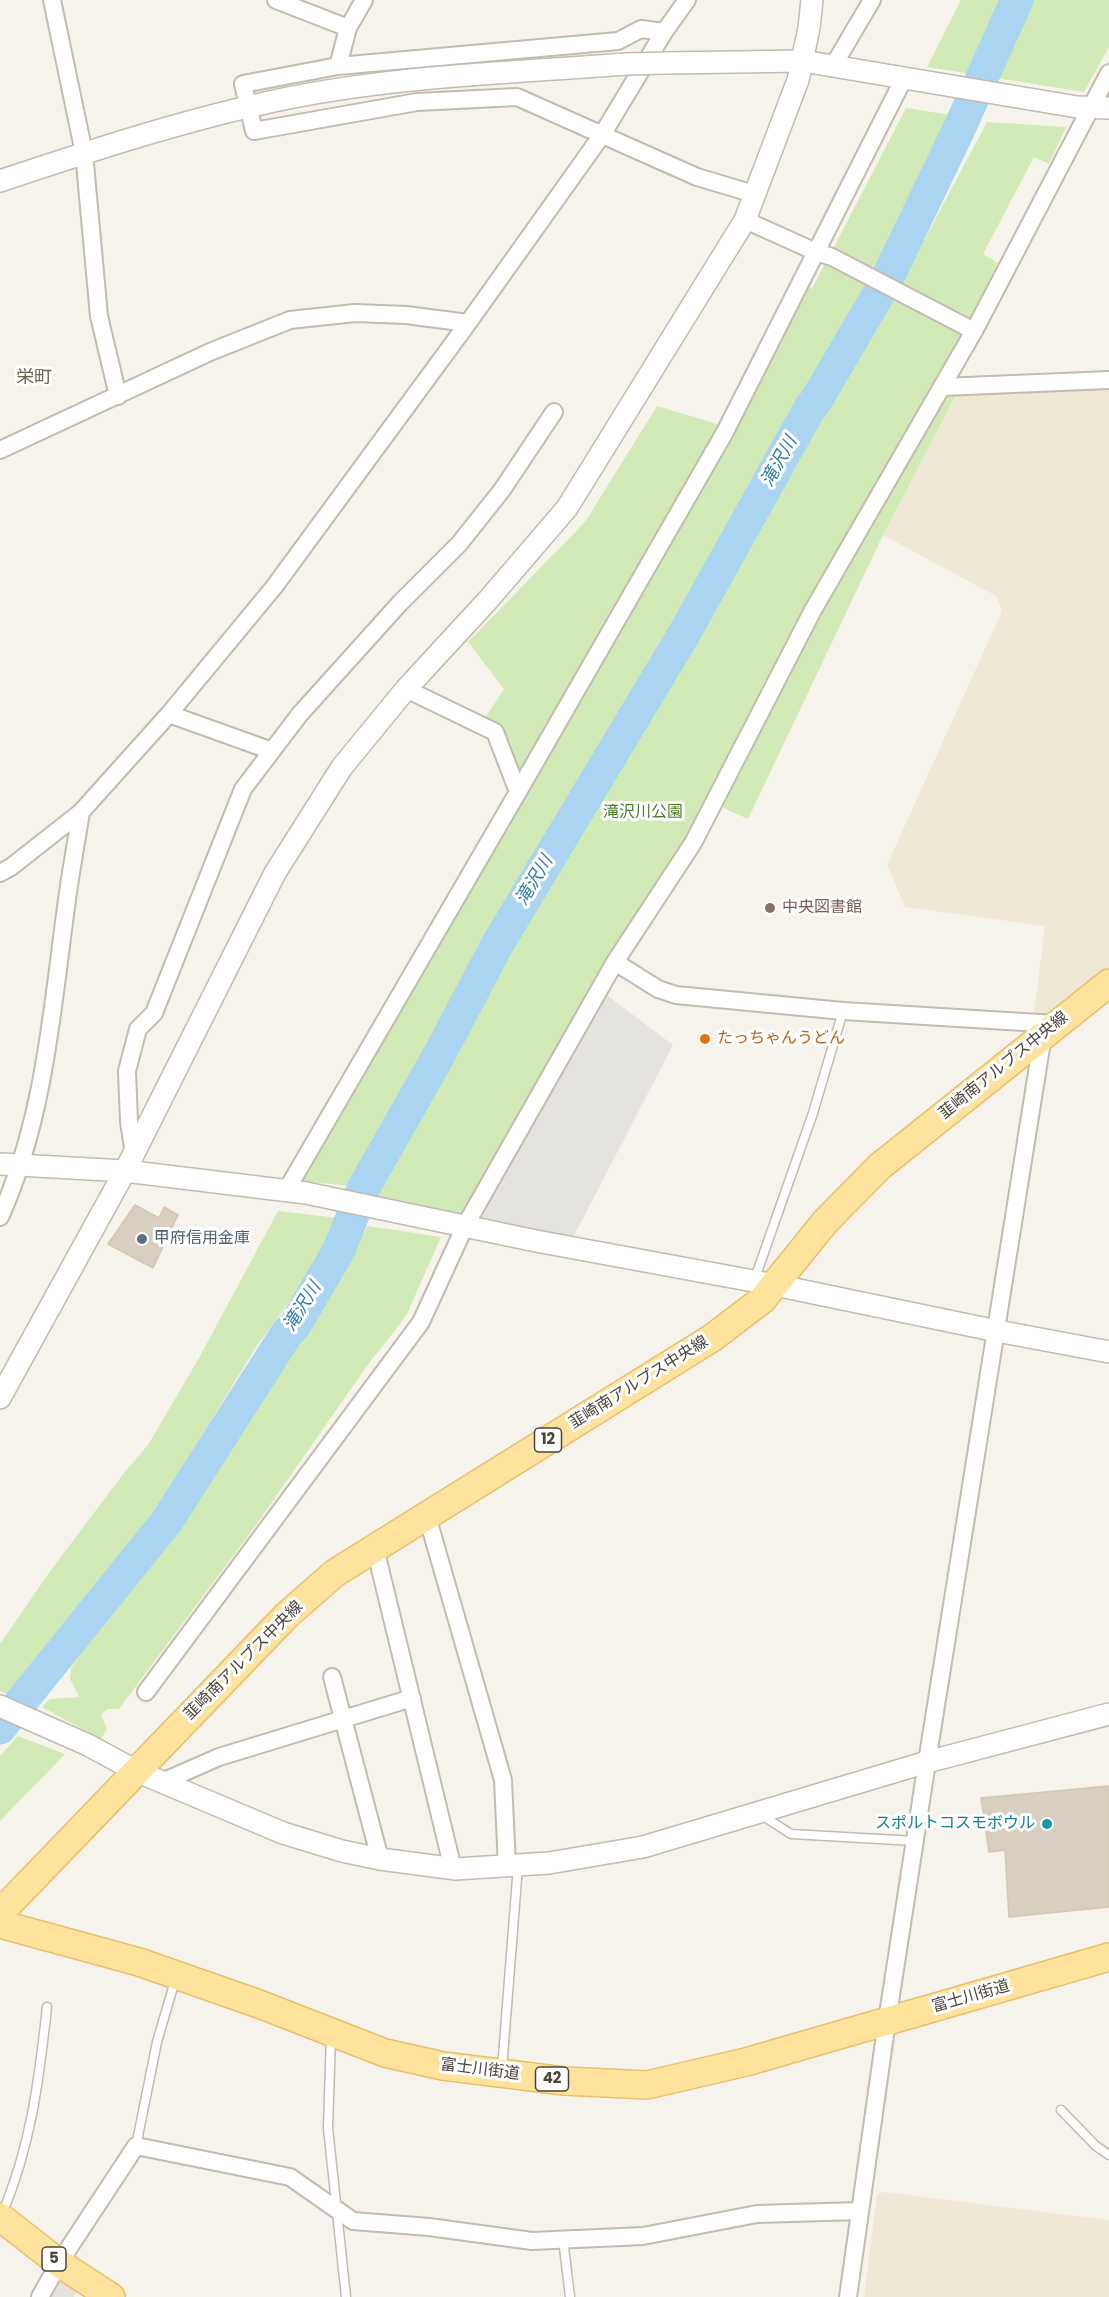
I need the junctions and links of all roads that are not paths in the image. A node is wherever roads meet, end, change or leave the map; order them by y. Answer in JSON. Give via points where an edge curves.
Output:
{"nodes":[{"id":1,"x":52,"y":0,"type":"edge"},
{"id":2,"x":276,"y":0,"type":"edge"},
{"id":3,"x":364,"y":0,"type":"edge"},
{"id":4,"x":687,"y":0,"type":"edge"},
{"id":5,"x":812,"y":0,"type":"edge"},
{"id":6,"x":872,"y":0,"type":"edge"},
{"id":7,"x":348,"y":28,"type":"junction"},
{"id":8,"x":664,"y":32,"type":"junction"},
{"id":9,"x":803,"y":62,"type":"junction"},
{"id":10,"x":338,"y":66,"type":"junction"},
{"id":11,"x":832,"y":68,"type":"junction"},
{"id":12,"x":1109,"y":73,"type":"edge"},
{"id":13,"x":911,"y":81,"type":"junction"},
{"id":14,"x":248,"y":108,"type":"junction"},
{"id":15,"x":1092,"y":108,"type":"edge"},
{"id":16,"x":602,"y":135,"type":"junction"},
{"id":17,"x":84,"y":153,"type":"junction"},
{"id":18,"x":0,"y":181,"type":"edge"},
{"id":19,"x":754,"y":194,"type":"junction"},
{"id":20,"x":745,"y":220,"type":"junction"},
{"id":21,"x":824,"y":255,"type":"junction"},
{"id":22,"x":468,"y":323,"type":"junction"},
{"id":23,"x":974,"y":331,"type":"junction"},
{"id":24,"x":1109,"y":380,"type":"edge"},
{"id":25,"x":942,"y":387,"type":"junction"},
{"id":26,"x":118,"y":396,"type":"junction"},
{"id":27,"x":554,"y":412,"type":"dead end"},
{"id":28,"x":0,"y":450,"type":"edge"},
{"id":29,"x":406,"y":689,"type":"junction"},
{"id":30,"x":169,"y":714,"type":"junction"},
{"id":31,"x":272,"y":751,"type":"junction"},
{"id":32,"x":518,"y":792,"type":"junction"},
{"id":33,"x":81,"y":812,"type":"junction"},
{"id":34,"x":0,"y":873,"type":"edge"},
{"id":35,"x":615,"y":962,"type":"junction"},
{"id":36,"x":1109,"y":983,"type":"edge"},
{"id":37,"x":843,"y":1011,"type":"junction"},
{"id":38,"x":1050,"y":1030,"type":"junction"},
{"id":39,"x":130,"y":1162,"type":"junction"},
{"id":40,"x":0,"y":1164,"type":"edge"},
{"id":41,"x":22,"y":1165,"type":"junction"},
{"id":42,"x":296,"y":1192,"type":"junction"},
{"id":43,"x":0,"y":1217,"type":"edge"},
{"id":44,"x":465,"y":1226,"type":"junction"},
{"id":45,"x":765,"y":1283,"type":"junction"},
{"id":46,"x":997,"y":1331,"type":"junction"},
{"id":47,"x":1109,"y":1352,"type":"edge"},
{"id":48,"x":0,"y":1398,"type":"edge"},
{"id":49,"x":427,"y":1516,"type":"junction"},
{"id":50,"x":375,"y":1548,"type":"junction"},
{"id":51,"x":332,"y":1677,"type":"dead end"},
{"id":52,"x":146,"y":1692,"type":"dead end"},
{"id":53,"x":412,"y":1698,"type":"junction"},
{"id":54,"x":0,"y":1706,"type":"edge"},
{"id":55,"x":1109,"y":1714,"type":"edge"},
{"id":56,"x":342,"y":1719,"type":"junction"},
{"id":57,"x":927,"y":1762,"type":"junction"},
{"id":58,"x":136,"y":1771,"type":"junction"},
{"id":59,"x":162,"y":1782,"type":"junction"},
{"id":60,"x":760,"y":1814,"type":"junction"},
{"id":61,"x":916,"y":1841,"type":"junction"},
{"id":62,"x":380,"y":1859,"type":"junction"},
{"id":63,"x":512,"y":1866,"type":"junction"},
{"id":64,"x":453,"y":1869,"type":"junction"},
{"id":65,"x":0,"y":1913,"type":"edge"},
{"id":66,"x":0,"y":1924,"type":"edge"},
{"id":67,"x":1109,"y":1957,"type":"edge"},
{"id":68,"x":176,"y":1976,"type":"junction"},
{"id":69,"x":47,"y":2007,"type":"dead end"},
{"id":70,"x":887,"y":2021,"type":"junction"},
{"id":71,"x":331,"y":2032,"type":"junction"},
{"id":72,"x":502,"y":2073,"type":"junction"},
{"id":73,"x":1061,"y":2110,"type":"dead end"},
{"id":74,"x":136,"y":2146,"type":"junction"},
{"id":75,"x":1109,"y":2155,"type":"edge"},
{"id":76,"x":335,"y":2208,"type":"junction"},
{"id":77,"x":860,"y":2211,"type":"junction"},
{"id":78,"x":0,"y":2217,"type":"edge"},
{"id":79,"x":563,"y":2239,"type":"junction"},
{"id":80,"x":59,"y":2263,"type":"junction"},
{"id":81,"x":39,"y":2297,"type":"edge"},
{"id":82,"x":111,"y":2297,"type":"edge"},
{"id":83,"x":346,"y":2297,"type":"edge"},
{"id":84,"x":570,"y":2297,"type":"edge"},
{"id":85,"x":848,"y":2297,"type":"edge"}],
"edges":[{"from":1,"to":17,"type":"street"},
{"from":2,"to":7,"type":"street"},
{"from":3,"to":7,"type":"street"},
{"from":4,"to":8,"type":"street"},
{"from":5,"to":9,"type":"street"},
{"from":6,"to":11,"type":"street"},
{"from":7,"to":10,"type":"street"},
{"from":8,"to":10,"type":"street","via":[[641,29],[618,40]]},
{"from":8,"to":16,"type":"street"},
{"from":9,"to":11,"type":"street"},
{"from":9,"to":14,"type":"street","bridge":true,"via":[[626,64],[397,81]]},
{"from":9,"to":19,"type":"street"},
{"from":10,"to":14,"type":"street","via":[[243,84]]},
{"from":11,"to":13,"type":"street"},
{"from":12,"to":15,"type":"street"},
{"from":13,"to":15,"type":"street"},
{"from":13,"to":21,"type":"street"},
{"from":14,"to":16,"type":"street","via":[[254,131],[417,102],[517,97]]},
{"from":14,"to":17,"type":"street"},
{"from":15,"to":23,"type":"street"},
{"from":16,"to":19,"type":"street","via":[[697,177]]},
{"from":16,"to":22,"type":"street"},
{"from":17,"to":18,"type":"street"},
{"from":17,"to":26,"type":"street","via":[[99,316]]},
{"from":19,"to":20,"type":"street"},
{"from":20,"to":21,"type":"street"},
{"from":20,"to":29,"type":"street","via":[[567,508]]},
{"from":21,"to":23,"type":"street"},
{"from":21,"to":32,"type":"street"},
{"from":22,"to":26,"type":"street","via":[[355,313],[290,320],[210,352]]},
{"from":22,"to":30,"type":"street","via":[[274,587]]},
{"from":23,"to":25,"type":"street"},
{"from":24,"to":25,"type":"street"},
{"from":25,"to":35,"type":"street","via":[[813,610],[693,843]]},
{"from":26,"to":28,"type":"street"},
{"from":27,"to":31,"type":"street","via":[[502,490],[459,544],[400,603],[300,714]]},
{"from":29,"to":32,"type":"street","via":[[495,732]]},
{"from":29,"to":39,"type":"street","via":[[342,767],[275,873]]},
{"from":30,"to":31,"type":"street"},
{"from":30,"to":33,"type":"street"},
{"from":31,"to":39,"type":"street","via":[[243,789],[154,1013],[138,1029],[127,1071]]},
{"from":32,"to":42,"type":"street"},
{"from":33,"to":34,"type":"street"},
{"from":33,"to":41,"type":"street","via":[[52,1022]]},
{"from":35,"to":37,"type":"street","via":[[658,989],[676,995]]},
{"from":35,"to":44,"type":"street"},
{"from":36,"to":38,"type":"main road","name":"韮崎南アルプス中央線","number":"12"},
{"from":37,"to":38,"type":"street"},
{"from":37,"to":45,"type":"lane"},
{"from":38,"to":45,"type":"main road","name":"韮崎南アルプス中央線","number":"12","via":[[879,1167]]},
{"from":38,"to":46,"type":"street"},
{"from":39,"to":41,"type":"street"},
{"from":39,"to":42,"type":"street"},
{"from":39,"to":48,"type":"street"},
{"from":40,"to":41,"type":"street"},
{"from":41,"to":43,"type":"street"},
{"from":42,"to":44,"type":"street"},
{"from":44,"to":45,"type":"street"},
{"from":44,"to":52,"type":"street","via":[[421,1322]]},
{"from":45,"to":46,"type":"street"},
{"from":45,"to":49,"type":"main road","name":"韮崎南アルプス中央線","number":"12","via":[[762,1300],[712,1338]]},
{"from":46,"to":47,"type":"street"},
{"from":46,"to":57,"type":"street"},
{"from":49,"to":50,"type":"main road","name":"韮崎南アルプス中央線","number":"12"},
{"from":49,"to":63,"type":"street","via":[[504,1780]]},
{"from":50,"to":53,"type":"street"},
{"from":50,"to":58,"type":"main road","name":"韮崎南アルプス中央線","number":"12","via":[[335,1573],[287,1615]]},
{"from":51,"to":56,"type":"street"},
{"from":53,"to":56,"type":"street"},
{"from":53,"to":64,"type":"street"},
{"from":54,"to":58,"type":"street"},
{"from":55,"to":57,"type":"street"},
{"from":56,"to":59,"type":"street","via":[[219,1757]]},
{"from":56,"to":62,"type":"street"},
{"from":57,"to":60,"type":"street"},
{"from":57,"to":61,"type":"street"},
{"from":58,"to":59,"type":"street"},
{"from":58,"to":65,"type":"main road","name":"韮崎南アルプス中央線","number":"12"},
{"from":59,"to":62,"type":"street","via":[[282,1833]]},
{"from":60,"to":61,"type":"lane","via":[[791,1834]]},
{"from":60,"to":63,"type":"street","via":[[643,1847]]},
{"from":61,"to":70,"type":"street"},
{"from":62,"to":64,"type":"street"},
{"from":63,"to":64,"type":"street"},
{"from":63,"to":72,"type":"lane"},
{"from":66,"to":68,"type":"main road","name":"富士川街道","number":"42"},
{"from":67,"to":70,"type":"main road","name":"富士川街道","number":"42"},
{"from":68,"to":71,"type":"main road","name":"富士川街道","number":"42"},
{"from":68,"to":74,"type":"lane"},
{"from":69,"to":78,"type":"lane","via":[[28,2136]]},
{"from":70,"to":72,"type":"main road","name":"富士川街道","number":"42","via":[[736,2065],[647,2085]]},
{"from":70,"to":77,"type":"street"},
{"from":71,"to":72,"type":"main road","name":"富士川街道","number":"42","via":[[385,2053],[443,2066]]},
{"from":71,"to":76,"type":"lane","via":[[328,2128]]},
{"from":73,"to":75,"type":"lane"},
{"from":74,"to":76,"type":"street","via":[[290,2177]]},
{"from":74,"to":80,"type":"street"},
{"from":76,"to":79,"type":"street","via":[[353,2221],[532,2241]]},
{"from":76,"to":83,"type":"lane"},
{"from":77,"to":79,"type":"street","via":[[757,2214],[643,2236]]},
{"from":77,"to":85,"type":"street"},
{"from":78,"to":80,"type":"main road","number":"5"},
{"from":79,"to":84,"type":"lane"},
{"from":80,"to":81,"type":"street"},
{"from":80,"to":82,"type":"main road","number":"5"}]}
